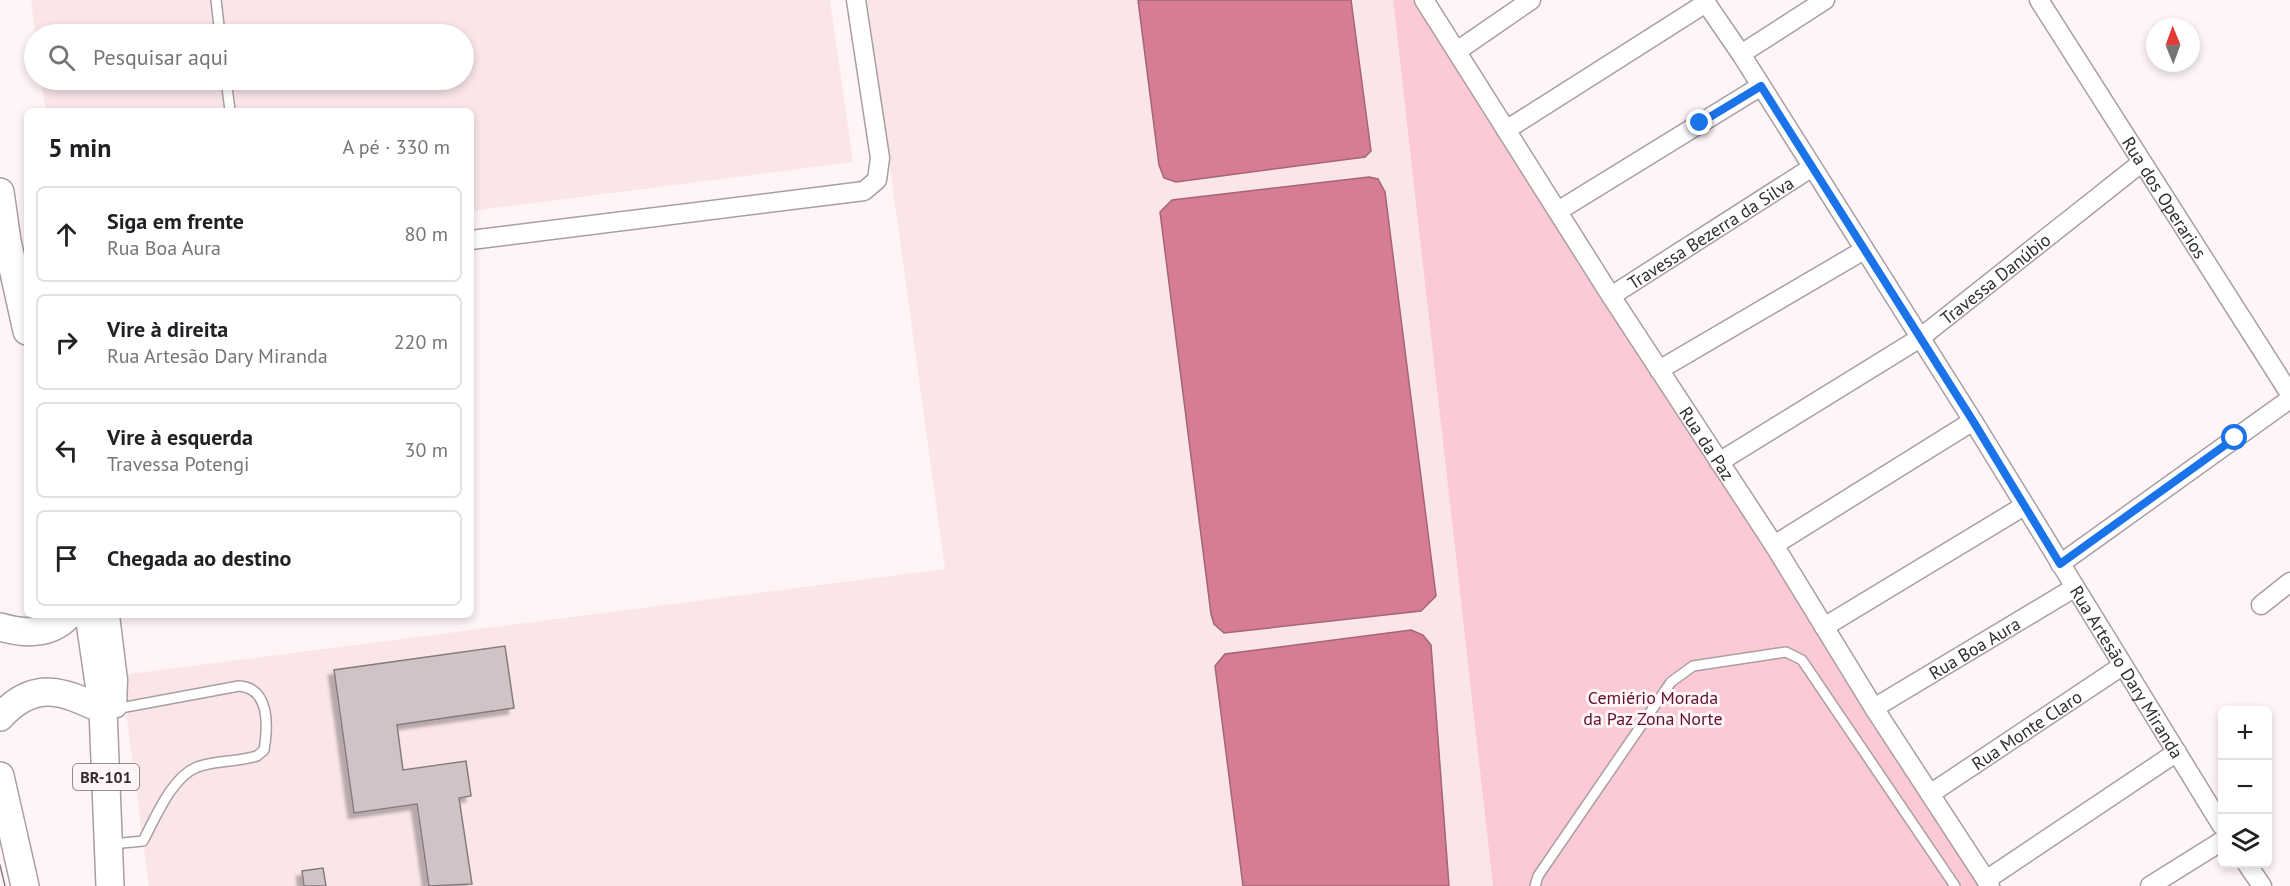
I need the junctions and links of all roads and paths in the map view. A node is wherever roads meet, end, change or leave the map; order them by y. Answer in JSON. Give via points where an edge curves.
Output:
{"nodes":[{"id":1,"x":216,"y":0,"type":"edge"},
{"id":2,"x":856,"y":0,"type":"edge"},
{"id":3,"x":1424,"y":0,"type":"edge"},
{"id":4,"x":1531,"y":0,"type":"edge"},
{"id":5,"x":1825,"y":0,"type":"edge"},
{"id":6,"x":2039,"y":0,"type":"edge"},
{"id":7,"x":1705,"y":1,"type":"edge"},
{"id":8,"x":219,"y":24,"type":"edge"},
{"id":9,"x":1457,"y":51,"type":"junction"},
{"id":10,"x":1742,"y":54,"type":"junction"},
{"id":11,"x":1761,"y":86,"type":"junction"},
{"id":12,"x":227,"y":90,"type":"edge"},
{"id":13,"x":230,"y":108,"type":"edge"},
{"id":14,"x":1506,"y":130,"type":"junction"},
{"id":15,"x":2141,"y":163,"type":"junction"},
{"id":16,"x":1811,"y":168,"type":"junction"},
{"id":17,"x":0,"y":192,"type":"edge"},
{"id":18,"x":1558,"y":212,"type":"junction"},
{"id":19,"x":474,"y":240,"type":"edge"},
{"id":20,"x":1864,"y":250,"type":"junction"},
{"id":21,"x":1611,"y":296,"type":"junction"},
{"id":22,"x":23,"y":297,"type":"edge"},
{"id":23,"x":1920,"y":338,"type":"junction"},
{"id":24,"x":1659,"y":370,"type":"junction"},
{"id":25,"x":2290,"y":394,"type":"edge"},
{"id":26,"x":2290,"y":399,"type":"edge"},
{"id":27,"x":1973,"y":421,"type":"junction"},
{"id":28,"x":1719,"y":462,"type":"junction"},
{"id":29,"x":2024,"y":506,"type":"junction"},
{"id":30,"x":1774,"y":544,"type":"junction"},
{"id":31,"x":2060,"y":564,"type":"junction"},
{"id":32,"x":2290,"y":582,"type":"edge"},
{"id":33,"x":2074,"y":588,"type":"junction"},
{"id":34,"x":2261,"y":604,"type":"dead end"},
{"id":35,"x":64,"y":618,"type":"edge"},
{"id":36,"x":90,"y":618,"type":"edge"},
{"id":37,"x":110,"y":618,"type":"edge"},
{"id":38,"x":0,"y":627,"type":"edge"},
{"id":39,"x":1824,"y":627,"type":"junction"},
{"id":40,"x":2122,"y":666,"type":"junction"},
{"id":41,"x":1874,"y":708,"type":"junction"},
{"id":42,"x":110,"y":709,"type":"junction"},
{"id":43,"x":0,"y":717,"type":"edge"},
{"id":44,"x":2177,"y":752,"type":"junction"},
{"id":45,"x":0,"y":776,"type":"edge"},
{"id":46,"x":1930,"y":794,"type":"junction"},
{"id":47,"x":2218,"y":818,"type":"edge"},
{"id":48,"x":108,"y":844,"type":"junction"},
{"id":49,"x":2218,"y":844,"type":"edge"},
{"id":50,"x":2250,"y":868,"type":"edge"},
{"id":51,"x":1988,"y":883,"type":"edge"},
{"id":52,"x":25,"y":886,"type":"edge"},
{"id":53,"x":110,"y":886,"type":"edge"},
{"id":54,"x":1536,"y":886,"type":"edge"},
{"id":55,"x":1955,"y":886,"type":"edge"},
{"id":56,"x":2150,"y":886,"type":"edge"},
{"id":57,"x":2262,"y":886,"type":"edge"}],
"edges":[{"from":1,"to":8,"type":"lane"},
{"from":2,"to":19,"type":"street","via":[[880,158],[877,180],[864,191]]},
{"from":3,"to":9,"type":"street","name":"Rua da Paz"},
{"from":4,"to":9,"type":"street"},
{"from":5,"to":10,"type":"street"},
{"from":6,"to":15,"type":"street","name":"Rua dos Operarios"},
{"from":7,"to":10,"type":"street","name":"Rua Artesão Dary Miranda"},
{"from":7,"to":14,"type":"street"},
{"from":9,"to":14,"type":"street","name":"Rua da Paz"},
{"from":10,"to":11,"type":"street","name":"Rua Artesão Dary Miranda"},
{"from":11,"to":16,"type":"street","name":"Rua Artesão Dary Miranda"},
{"from":11,"to":18,"type":"street"},
{"from":12,"to":13,"type":"lane"},
{"from":14,"to":18,"type":"street","name":"Rua da Paz"},
{"from":15,"to":23,"type":"street","name":"Travessa Danúbio"},
{"from":15,"to":25,"type":"street","name":"Rua dos Operarios"},
{"from":16,"to":20,"type":"street","name":"Rua Artesão Dary Miranda"},
{"from":16,"to":21,"type":"street","name":"Travessa Bezerra da Silva"},
{"from":17,"to":22,"type":"main road"},
{"from":18,"to":21,"type":"street","name":"Rua da Paz"},
{"from":20,"to":23,"type":"street","name":"Rua Artesão Dary Miranda"},
{"from":20,"to":24,"type":"street"},
{"from":21,"to":24,"type":"street","name":"Rua da Paz"},
{"from":23,"to":27,"type":"street","name":"Rua Artesão Dary Miranda"},
{"from":23,"to":28,"type":"street","name":"Travessa Danúbio"},
{"from":24,"to":28,"type":"street","name":"Rua da Paz"},
{"from":26,"to":31,"type":"street"},
{"from":27,"to":29,"type":"street","name":"Rua Artesão Dary Miranda"},
{"from":27,"to":30,"type":"street"},
{"from":28,"to":30,"type":"street","name":"Rua da Paz"},
{"from":29,"to":31,"type":"street","name":"Rua Artesão Dary Miranda"},
{"from":29,"to":39,"type":"street"},
{"from":30,"to":39,"type":"street","name":"Rua da Paz"},
{"from":31,"to":33,"type":"street","name":"Rua Artesão Dary Miranda"},
{"from":32,"to":34,"type":"street"},
{"from":33,"to":40,"type":"street","name":"Rua Artesão Dary Miranda"},
{"from":33,"to":41,"type":"street","name":"Rua Boa Aura"},
{"from":35,"to":38,"type":"main road","via":[[44,631],[23,634]]},
{"from":36,"to":42,"type":"main road","name":"BR-101","number":"BR-101"},
{"from":37,"to":42,"type":"street","via":[[118,680]]},
{"from":39,"to":41,"type":"street","name":"Rua da Paz"},
{"from":40,"to":44,"type":"street","name":"Rua Artesão Dary Miranda"},
{"from":40,"to":46,"type":"street","name":"Rua Monte Claro"},
{"from":41,"to":46,"type":"street","name":"Rua da Paz"},
{"from":42,"to":43,"type":"main road","via":[[52,690],[32,693]]},
{"from":42,"to":48,"type":"main road","name":"BR-101","number":"BR-101"},
{"from":42,"to":48,"type":"lane","via":[[249,687],[257,690],[262,699],[265,740],[264,750],[257,756],[190,771],[173,789],[142,840]]},
{"from":44,"to":47,"type":"street","name":"Rua Artesão Dary Miranda"},
{"from":44,"to":51,"type":"street"},
{"from":45,"to":52,"type":"main road"},
{"from":46,"to":51,"type":"street","name":"Rua da Paz"},
{"from":48,"to":53,"type":"main road","name":"BR-101","number":"BR-101"},
{"from":49,"to":56,"type":"street"},
{"from":50,"to":57,"type":"street"},
{"from":54,"to":55,"type":"lane","via":[[1538,876],[1671,682],[1693,666],[1786,652],[1802,660]]}]}
